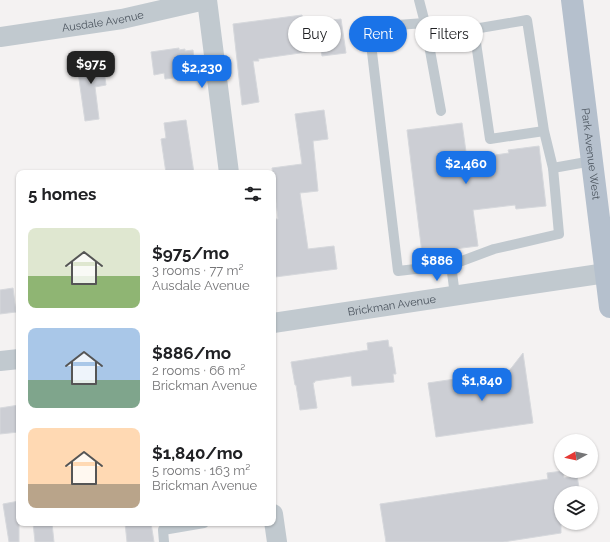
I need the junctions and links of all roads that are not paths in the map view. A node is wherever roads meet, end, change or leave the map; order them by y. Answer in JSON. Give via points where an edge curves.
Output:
{"nodes":[{"id":1,"x":206,"y":0,"type":"edge"},
{"id":2,"x":419,"y":0,"type":"edge"},
{"id":3,"x":572,"y":0,"type":"edge"},
{"id":4,"x":423,"y":16,"type":"edge"},
{"id":5,"x":415,"y":24,"type":"edge"},
{"id":6,"x":0,"y":37,"type":"edge"},
{"id":7,"x":430,"y":52,"type":"edge"},
{"id":8,"x":441,"y":111,"type":"dead end"},
{"id":9,"x":544,"y":131,"type":"junction"},
{"id":10,"x":592,"y":162,"type":"junction"},
{"id":11,"x":553,"y":168,"type":"junction"},
{"id":12,"x":229,"y":170,"type":"edge"},
{"id":13,"x":451,"y":265,"type":"junction"},
{"id":14,"x":606,"y":273,"type":"junction"},
{"id":15,"x":455,"y":295,"type":"junction"},
{"id":16,"x":610,"y":307,"type":"edge"},
{"id":17,"x":276,"y":322,"type":"edge"},
{"id":18,"x":16,"y":359,"type":"edge"},
{"id":19,"x":0,"y":361,"type":"edge"},
{"id":20,"x":186,"y":526,"type":"edge"},
{"id":21,"x":275,"y":526,"type":"edge"},
{"id":22,"x":164,"y":542,"type":"edge"},
{"id":23,"x":277,"y":542,"type":"edge"}],
"edges":[{"from":1,"to":6,"type":"street","name":"Ausdale Avenue","via":[[122,20]]},
{"from":1,"to":12,"type":"street"},
{"from":2,"to":4,"type":"lane"},
{"from":3,"to":10,"type":"main road","name":"Park Avenue West"},
{"from":5,"to":13,"type":"lane","via":[[369,27],[398,271]]},
{"from":7,"to":8,"type":"lane"},
{"from":9,"to":9,"type":"lane","via":[[527,20],[474,29],[490,140]]},
{"from":9,"to":11,"type":"lane"},
{"from":10,"to":11,"type":"lane"},
{"from":10,"to":14,"type":"main road","name":"Park Avenue West"},
{"from":11,"to":13,"type":"lane","via":[[559,234],[494,249]]},
{"from":13,"to":15,"type":"lane"},
{"from":14,"to":15,"type":"street","name":"Brickman Avenue"},
{"from":14,"to":16,"type":"main road","name":"Park Avenue West"},
{"from":15,"to":17,"type":"street","name":"Brickman Avenue"},
{"from":18,"to":19,"type":"street"},
{"from":20,"to":22,"type":"lane","via":[[163,530]]},
{"from":21,"to":23,"type":"street"}]}
